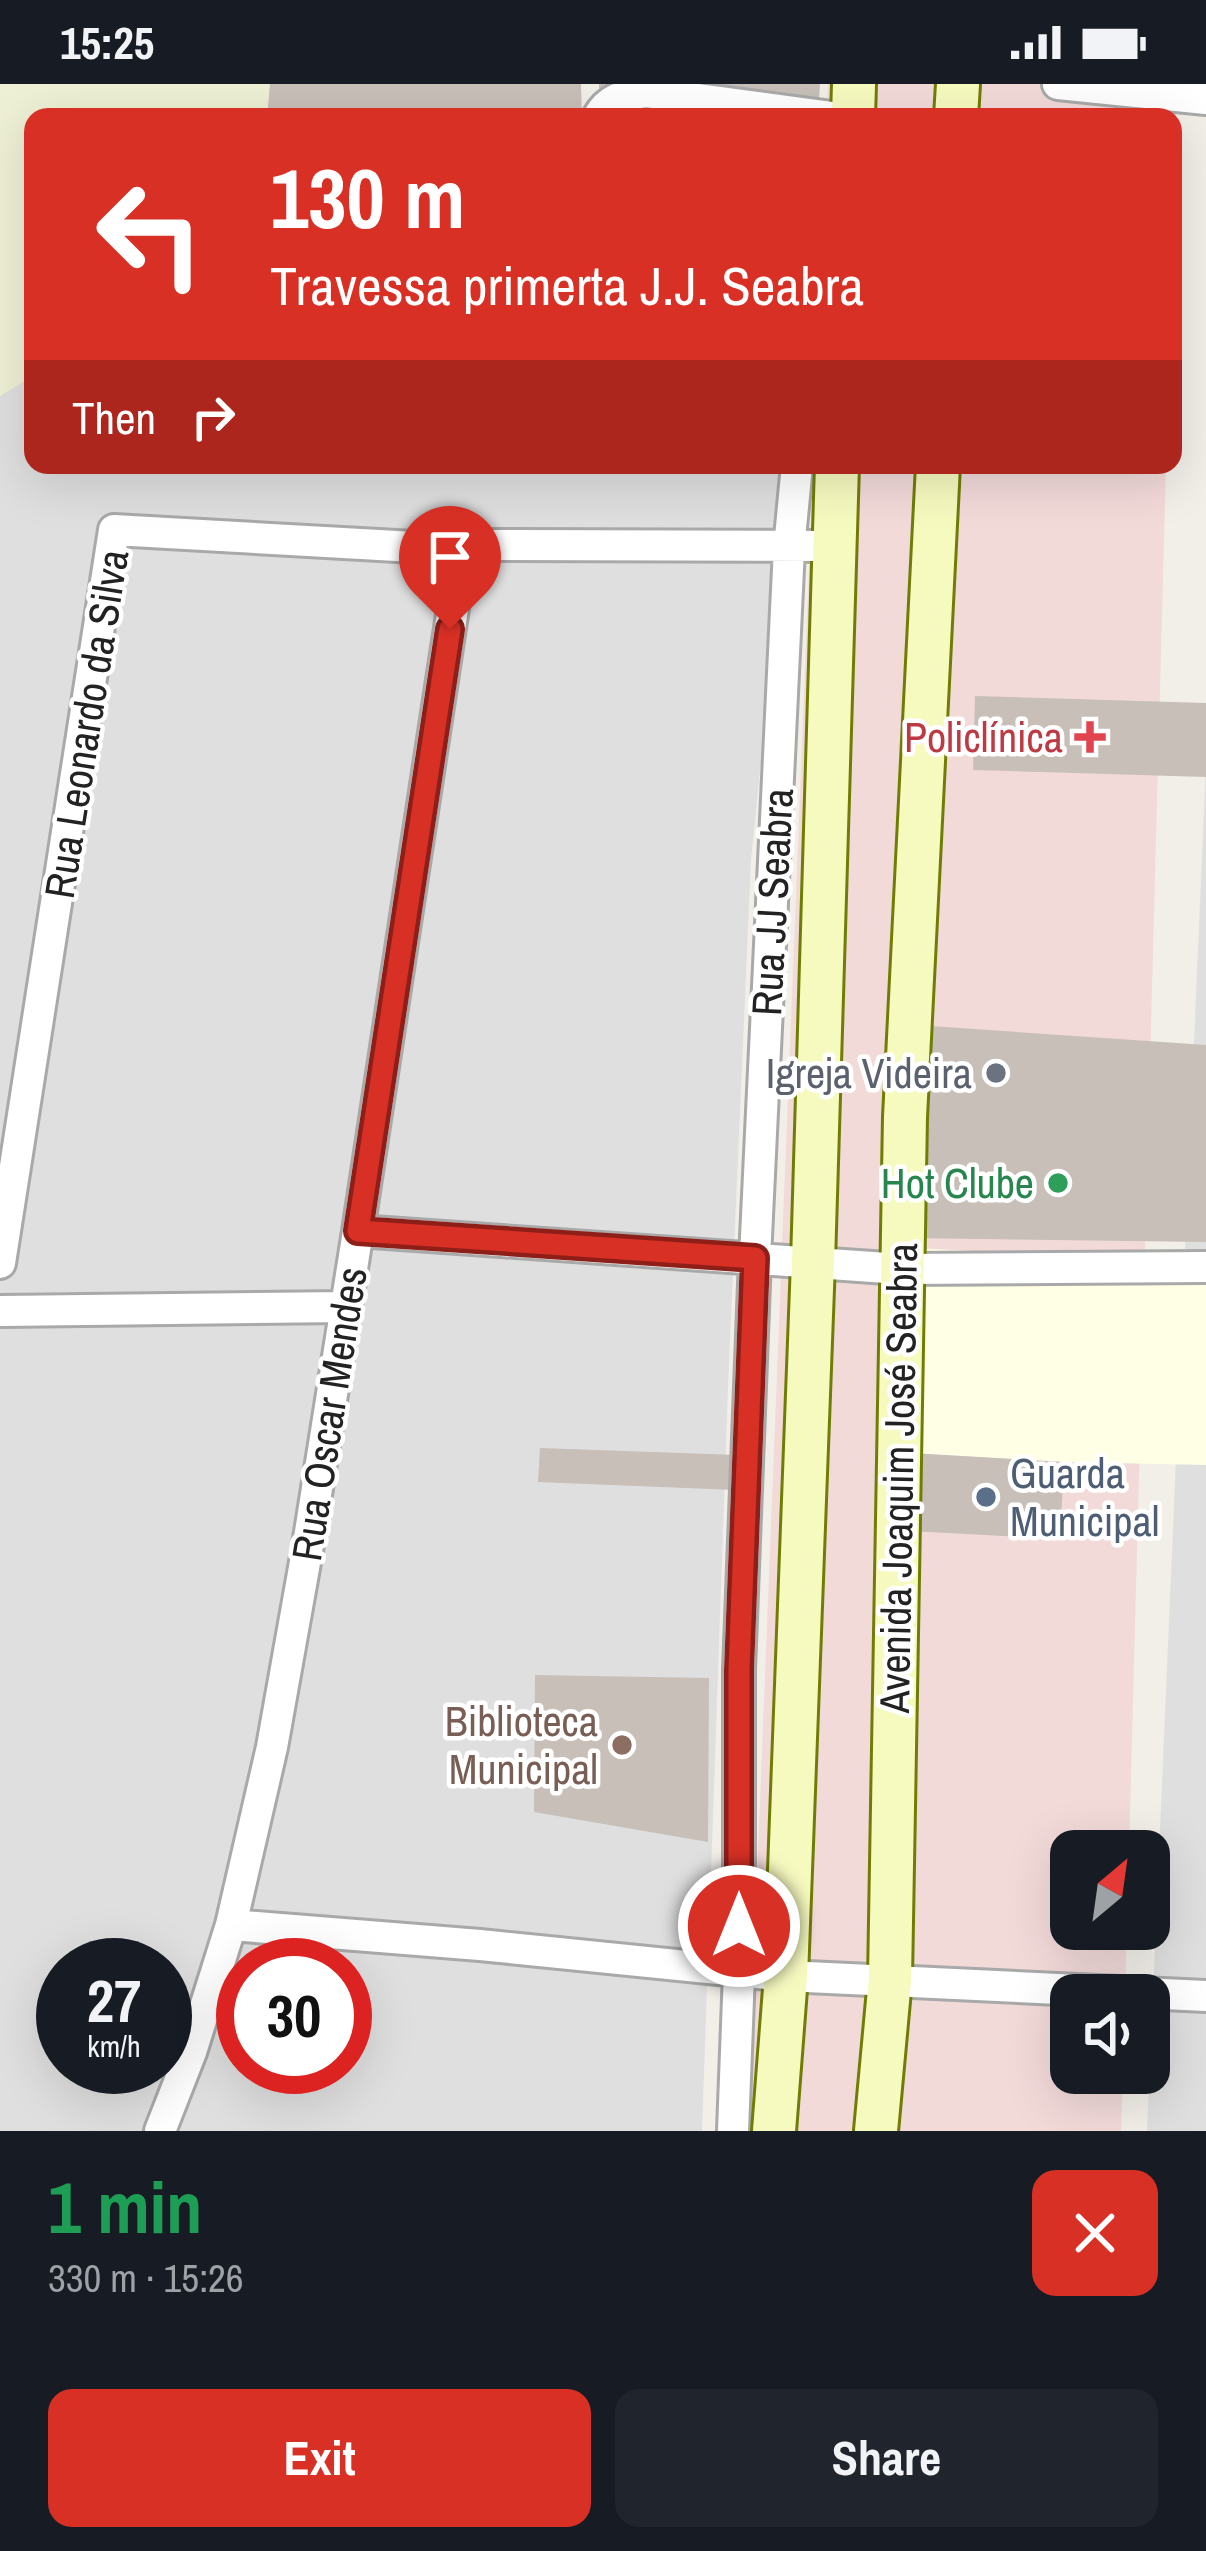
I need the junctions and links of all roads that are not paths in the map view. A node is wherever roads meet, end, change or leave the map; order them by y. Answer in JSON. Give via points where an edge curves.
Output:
{"nodes":[{"id":1,"x":1058,"y":84,"type":"edge"},
{"id":2,"x":1204,"y":94,"type":"edge"},
{"id":3,"x":603,"y":108,"type":"edge"},
{"id":4,"x":765,"y":108,"type":"edge"},
{"id":5,"x":796,"y":474,"type":"edge"},
{"id":6,"x":837,"y":474,"type":"edge"},
{"id":7,"x":938,"y":474,"type":"edge"},
{"id":8,"x":834,"y":546,"type":"junction"},
{"id":9,"x":789,"y":548,"type":"junction"},
{"id":10,"x":468,"y":550,"type":"junction"},
{"id":11,"x":358,"y":1231,"type":"junction"},
{"id":12,"x":755,"y":1258,"type":"junction"},
{"id":13,"x":813,"y":1262,"type":"junction"},
{"id":14,"x":0,"y":1263,"type":"edge"},
{"id":15,"x":1206,"y":1267,"type":"edge"},
{"id":16,"x":901,"y":1269,"type":"junction"},
{"id":17,"x":345,"y":1307,"type":"junction"},
{"id":18,"x":0,"y":1311,"type":"edge"},
{"id":19,"x":231,"y":1924,"type":"junction"},
{"id":20,"x":739,"y":1972,"type":"junction"},
{"id":21,"x":787,"y":1976,"type":"junction"},
{"id":22,"x":890,"y":1979,"type":"junction"},
{"id":23,"x":1206,"y":1996,"type":"edge"},
{"id":24,"x":160,"y":2131,"type":"edge"},
{"id":25,"x":733,"y":2131,"type":"edge"},
{"id":26,"x":774,"y":2131,"type":"edge"},
{"id":27,"x":876,"y":2131,"type":"edge"}],
"edges":[{"from":1,"to":2,"type":"street"},
{"from":3,"to":4,"type":"street","via":[[645,92]]},
{"from":5,"to":9,"type":"street","name":"Rua JJ Seabra"},
{"from":6,"to":8,"type":"main road"},
{"from":7,"to":16,"type":"main road","name":"Avenida Joaquim José Seabra"},
{"from":8,"to":9,"type":"street"},
{"from":8,"to":13,"type":"main road"},
{"from":9,"to":10,"type":"street"},
{"from":9,"to":12,"type":"street","name":"Rua JJ Seabra"},
{"from":10,"to":11,"type":"street","name":"Rua Oscar Mendes"},
{"from":10,"to":14,"type":"street","name":"Rua Leonardo da Silva","via":[[114,530]]},
{"from":11,"to":12,"type":"street"},
{"from":11,"to":17,"type":"street","name":"Rua Oscar Mendes"},
{"from":12,"to":13,"type":"street"},
{"from":12,"to":20,"type":"street","name":"Rua JJ Seabra","via":[[739,1670]]},
{"from":13,"to":16,"type":"street"},
{"from":13,"to":21,"type":"main road"},
{"from":15,"to":16,"type":"street"},
{"from":16,"to":22,"type":"main road","name":"Avenida Joaquim José Seabra"},
{"from":17,"to":18,"type":"street"},
{"from":17,"to":19,"type":"street","name":"Rua Oscar Mendes","via":[[272,1747]]},
{"from":19,"to":20,"type":"street"},
{"from":19,"to":24,"type":"street","name":"Rua Oscar Mendes"},
{"from":20,"to":21,"type":"street"},
{"from":20,"to":25,"type":"street","name":"Rua JJ Seabra"},
{"from":21,"to":22,"type":"street"},
{"from":21,"to":26,"type":"main road"},
{"from":22,"to":23,"type":"street"},
{"from":22,"to":27,"type":"main road","name":"Avenida Joaquim José Seabra"}]}
